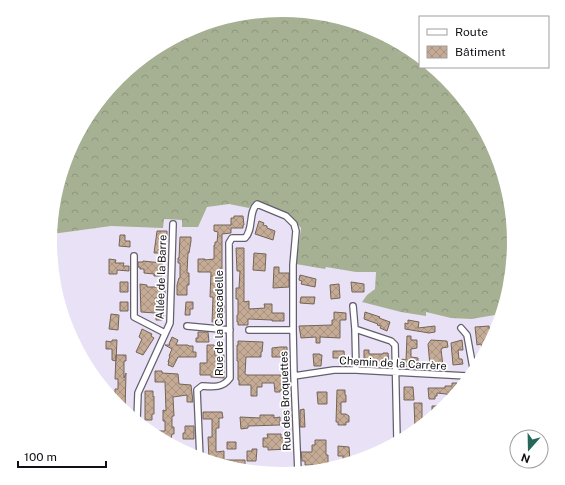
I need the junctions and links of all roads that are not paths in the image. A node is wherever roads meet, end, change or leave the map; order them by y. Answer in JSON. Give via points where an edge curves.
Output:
{"nodes":[{"id":1,"x":258,"y":204,"type":"joint"},
{"id":2,"x":173,"y":224,"type":"dead end"},
{"id":3,"x":134,"y":256,"type":"dead end"},
{"id":4,"x":353,"y":306,"type":"dead end"},
{"id":5,"x":187,"y":326,"type":"dead end"},
{"id":6,"x":462,"y":328,"type":"dead end"},
{"id":7,"x":355,"y":329,"type":"junction"},
{"id":8,"x":230,"y":330,"type":"junction"},
{"id":9,"x":249,"y":330,"type":"dead end"},
{"id":10,"x":293,"y":330,"type":"junction"},
{"id":11,"x":165,"y":333,"type":"junction"},
{"id":12,"x":472,"y":364,"type":"edge"},
{"id":13,"x":356,"y":370,"type":"junction"},
{"id":14,"x":396,"y":372,"type":"junction"},
{"id":15,"x":294,"y":376,"type":"junction"},
{"id":16,"x":464,"y":376,"type":"edge"},
{"id":17,"x":137,"y":415,"type":"edge"},
{"id":18,"x":397,"y":437,"type":"edge"},
{"id":19,"x":200,"y":452,"type":"edge"},
{"id":20,"x":298,"y":468,"type":"edge"}],
"edges":[{"from":1,"to":8,"type":"street","name":"Rue de la Cascadelle","via":[[253,208],[249,234],[245,238],[232,238],[229,243]]},
{"from":1,"to":10,"type":"street","name":"Rue des Broquettes","via":[[286,216],[294,224],[296,231]]},
{"from":2,"to":11,"type":"street","name":"Allée de la Barre","via":[[170,323]]},
{"from":3,"to":11,"type":"street","via":[[134,317]]},
{"from":4,"to":7,"type":"street"},
{"from":5,"to":8,"type":"street"},
{"from":6,"to":12,"type":"street","via":[[467,335]]},
{"from":7,"to":13,"type":"street"},
{"from":7,"to":14,"type":"street","via":[[391,341],[395,345]]},
{"from":8,"to":19,"type":"street","name":"Rue de la Cascadelle","via":[[230,378],[227,383],[220,386],[202,386],[197,390]]},
{"from":9,"to":10,"type":"street"},
{"from":10,"to":15,"type":"street","name":"Rue des Broquettes"},
{"from":11,"to":17,"type":"street","name":"Allée de la Barre","via":[[138,392]]},
{"from":13,"to":14,"type":"street","name":"Chemin de la Carrère"},
{"from":13,"to":15,"type":"street","name":"Chemin de la Carrère","via":[[334,370]]},
{"from":14,"to":16,"type":"street","name":"Chemin de la Carrère"},
{"from":14,"to":18,"type":"street"},
{"from":15,"to":20,"type":"street","name":"Rue des Broquettes"}]}
